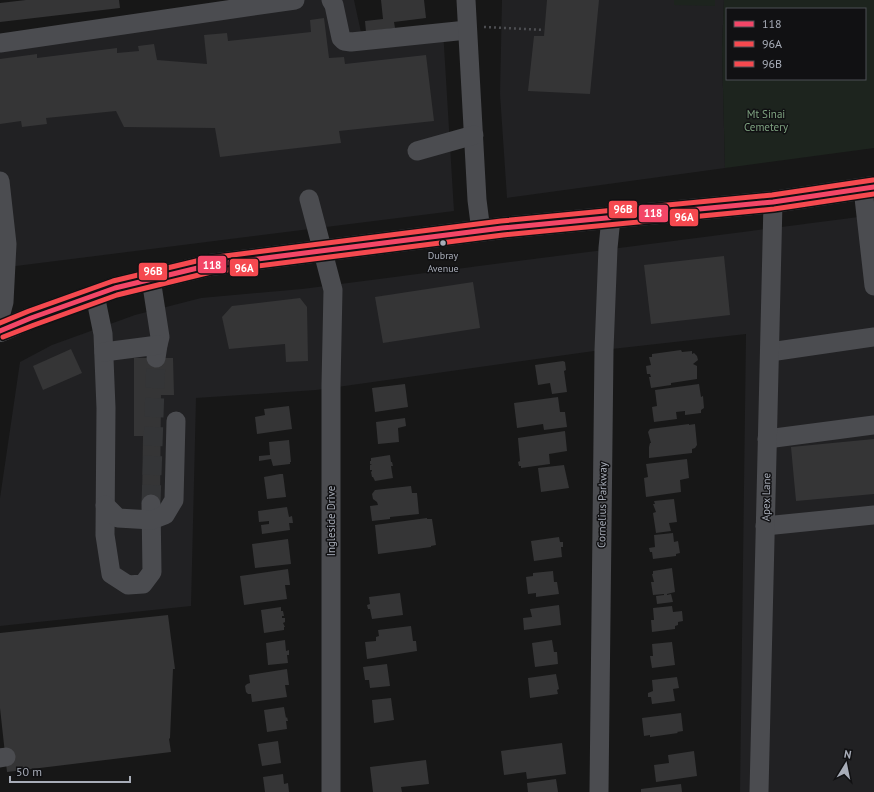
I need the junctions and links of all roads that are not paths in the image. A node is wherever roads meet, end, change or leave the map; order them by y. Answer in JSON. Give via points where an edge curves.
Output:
{"nodes":[{"id":1,"x":295,"y":0,"type":"edge"},
{"id":2,"x":331,"y":0,"type":"edge"},
{"id":3,"x":466,"y":0,"type":"edge"},
{"id":4,"x":467,"y":29,"type":"junction"},
{"id":5,"x":0,"y":43,"type":"edge"},
{"id":6,"x":474,"y":135,"type":"junction"},
{"id":7,"x":417,"y":151,"type":"dead end"},
{"id":8,"x":0,"y":181,"type":"edge"},
{"id":9,"x":868,"y":188,"type":"edge"},
{"id":10,"x":309,"y":199,"type":"dead end"},
{"id":11,"x":773,"y":202,"type":"junction"},
{"id":12,"x":611,"y":218,"type":"junction"},
{"id":13,"x":871,"y":230,"type":"edge"},
{"id":14,"x":481,"y":231,"type":"junction"},
{"id":15,"x":322,"y":251,"type":"junction"},
{"id":16,"x":151,"y":279,"type":"junction"},
{"id":17,"x":874,"y":286,"type":"edge"},
{"id":18,"x":95,"y":295,"type":"junction"},
{"id":19,"x":0,"y":318,"type":"edge"},
{"id":20,"x":0,"y":331,"type":"edge"},
{"id":21,"x":874,"y":337,"type":"edge"},
{"id":22,"x":104,"y":352,"type":"junction"},
{"id":23,"x":770,"y":352,"type":"junction"},
{"id":24,"x":176,"y":421,"type":"dead end"},
{"id":25,"x":874,"y":425,"type":"edge"},
{"id":26,"x":767,"y":439,"type":"junction"},
{"id":27,"x":105,"y":505,"type":"junction"},
{"id":28,"x":152,"y":512,"type":"junction"},
{"id":29,"x":874,"y":515,"type":"edge"},
{"id":30,"x":765,"y":526,"type":"junction"},
{"id":31,"x":331,"y":792,"type":"edge"},
{"id":32,"x":599,"y":792,"type":"edge"},
{"id":33,"x":759,"y":792,"type":"edge"}],
"edges":[{"from":1,"to":5,"type":"street"},
{"from":2,"to":4,"type":"street","via":[[344,41]]},
{"from":3,"to":4,"type":"street"},
{"from":4,"to":6,"type":"street"},
{"from":6,"to":7,"type":"street"},
{"from":6,"to":14,"type":"street"},
{"from":8,"to":19,"type":"street","via":[[7,244],[4,302]]},
{"from":9,"to":11,"type":"main road"},
{"from":9,"to":13,"type":"street"},
{"from":10,"to":15,"type":"street","name":"Ingleside Drive"},
{"from":11,"to":12,"type":"main road"},
{"from":11,"to":23,"type":"street","name":"Apex Lane"},
{"from":12,"to":14,"type":"main road"},
{"from":12,"to":32,"type":"street","name":"Cornelius Parkway","via":[[604,350]]},
{"from":13,"to":17,"type":"street"},
{"from":14,"to":15,"type":"main road"},
{"from":15,"to":16,"type":"main road","via":[[210,265]]},
{"from":15,"to":31,"type":"street","name":"Ingleside Drive","via":[[333,290]]},
{"from":16,"to":18,"type":"main road"},
{"from":16,"to":22,"type":"street","via":[[160,338],[157,351]]},
{"from":18,"to":20,"type":"main road"},
{"from":18,"to":22,"type":"street","via":[[104,334]]},
{"from":21,"to":23,"type":"street"},
{"from":22,"to":27,"type":"street"},
{"from":23,"to":26,"type":"street","name":"Apex Lane"},
{"from":24,"to":28,"type":"street","via":[[174,500],[165,515]]},
{"from":25,"to":26,"type":"street"},
{"from":26,"to":30,"type":"street","name":"Apex Lane"},
{"from":27,"to":28,"type":"street","via":[[118,518]]},
{"from":27,"to":28,"type":"street","via":[[105,535],[111,574],[128,585],[143,584],[152,572]]},
{"from":29,"to":30,"type":"street"},
{"from":30,"to":33,"type":"street","name":"Apex Lane"}]}
